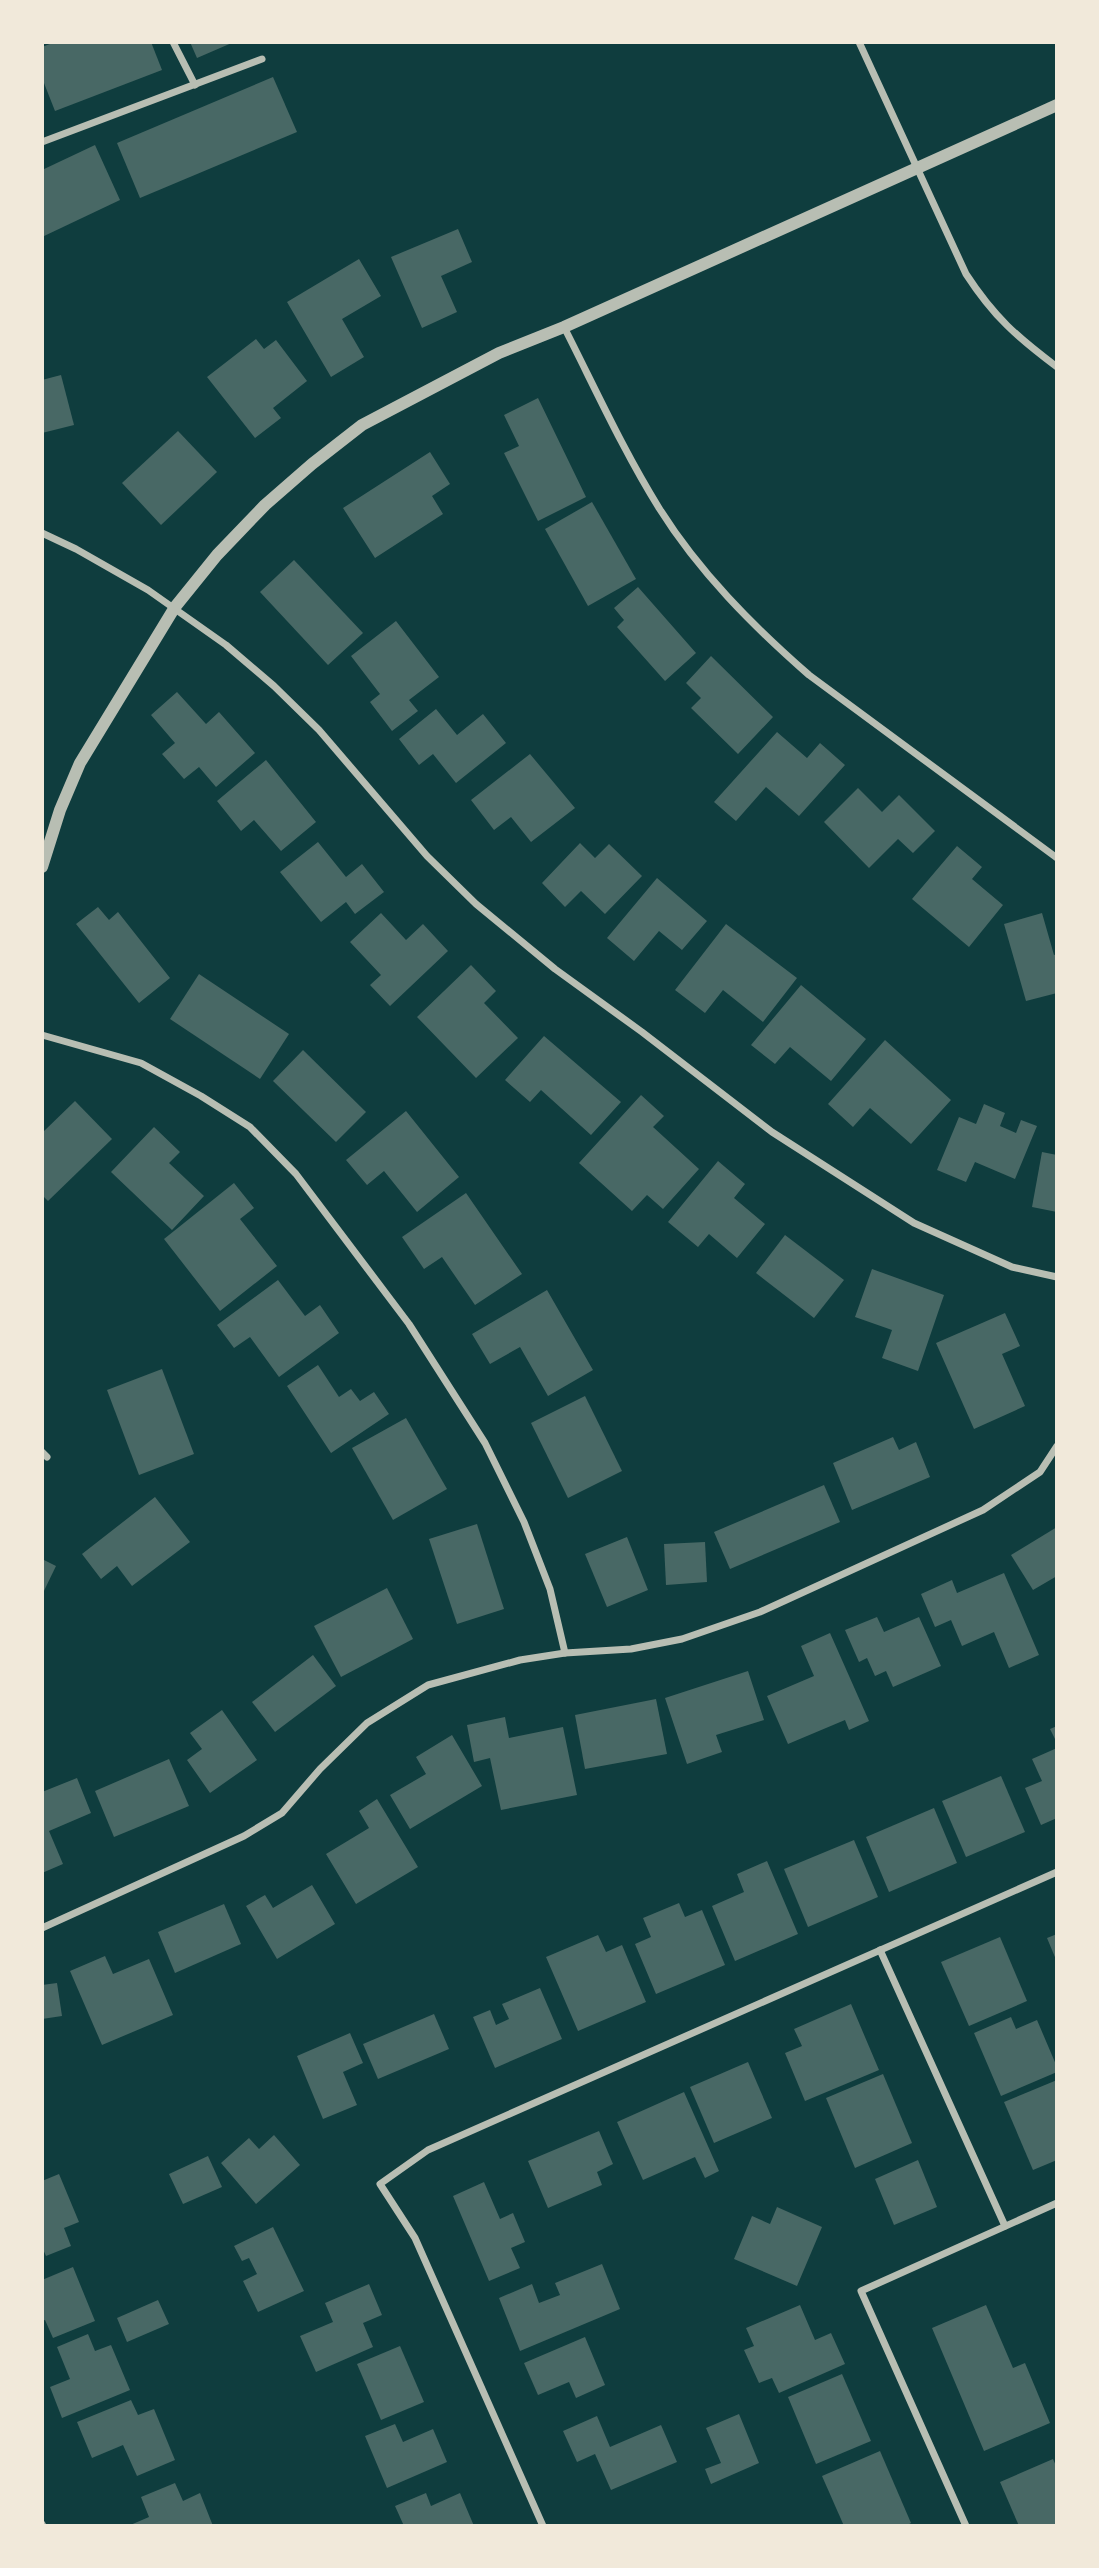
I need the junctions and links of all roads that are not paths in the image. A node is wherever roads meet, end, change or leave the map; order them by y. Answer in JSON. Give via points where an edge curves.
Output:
{"nodes":[{"id":1,"x":173,"y":42,"type":"edge"},
{"id":2,"x":859,"y":42,"type":"edge"},
{"id":3,"x":262,"y":59,"type":"dead end"},
{"id":4,"x":195,"y":85,"type":"junction"},
{"id":5,"x":1057,"y":105,"type":"edge"},
{"id":6,"x":42,"y":142,"type":"edge"},
{"id":7,"x":916,"y":167,"type":"junction"},
{"id":8,"x":564,"y":327,"type":"junction"},
{"id":9,"x":1057,"y":367,"type":"edge"},
{"id":10,"x":42,"y":533,"type":"edge"},
{"id":11,"x":175,"y":607,"type":"junction"},
{"id":12,"x":1057,"y":858,"type":"edge"},
{"id":13,"x":42,"y":867,"type":"edge"},
{"id":14,"x":42,"y":1035,"type":"edge"},
{"id":15,"x":1057,"y":1277,"type":"edge"},
{"id":16,"x":1057,"y":1446,"type":"edge"},
{"id":17,"x":565,"y":1653,"type":"junction"},
{"id":18,"x":1057,"y":1872,"type":"edge"},
{"id":19,"x":42,"y":1928,"type":"edge"},
{"id":20,"x":880,"y":1950,"type":"junction"},
{"id":21,"x":1057,"y":2203,"type":"edge"},
{"id":22,"x":1005,"y":2226,"type":"junction"},
{"id":23,"x":543,"y":2526,"type":"edge"},
{"id":24,"x":966,"y":2526,"type":"edge"}],
"edges":[{"from":1,"to":4,"type":"street"},
{"from":2,"to":7,"type":"street"},
{"from":3,"to":4,"type":"street"},
{"from":4,"to":6,"type":"street"},
{"from":5,"to":7,"type":"street"},
{"from":7,"to":8,"type":"street"},
{"from":7,"to":9,"type":"street","via":[[954,251],[981,297],[1015,335]]},
{"from":8,"to":11,"type":"street","via":[[499,353],[362,425],[265,505]]},
{"from":8,"to":12,"type":"street","via":[[660,509],[720,589],[809,675]]},
{"from":10,"to":11,"type":"street"},
{"from":11,"to":13,"type":"street","via":[[80,763]]},
{"from":11,"to":15,"type":"street","via":[[274,686],[319,730],[426,856],[475,904],[555,969],[772,1132],[914,1223],[1012,1267]]},
{"from":14,"to":17,"type":"street","via":[[141,1063],[250,1128],[296,1174],[410,1324],[485,1443],[550,1589]]},
{"from":16,"to":17,"type":"street","via":[[1040,1472],[984,1510],[760,1612],[682,1639],[631,1649]]},
{"from":17,"to":19,"type":"street","via":[[428,1685],[366,1723],[282,1813],[244,1836]]},
{"from":18,"to":20,"type":"street"},
{"from":20,"to":22,"type":"street"},
{"from":20,"to":23,"type":"street","via":[[428,2150],[380,2184],[415,2238]]},
{"from":21,"to":22,"type":"street"},
{"from":22,"to":24,"type":"street","via":[[861,2291]]}]}
